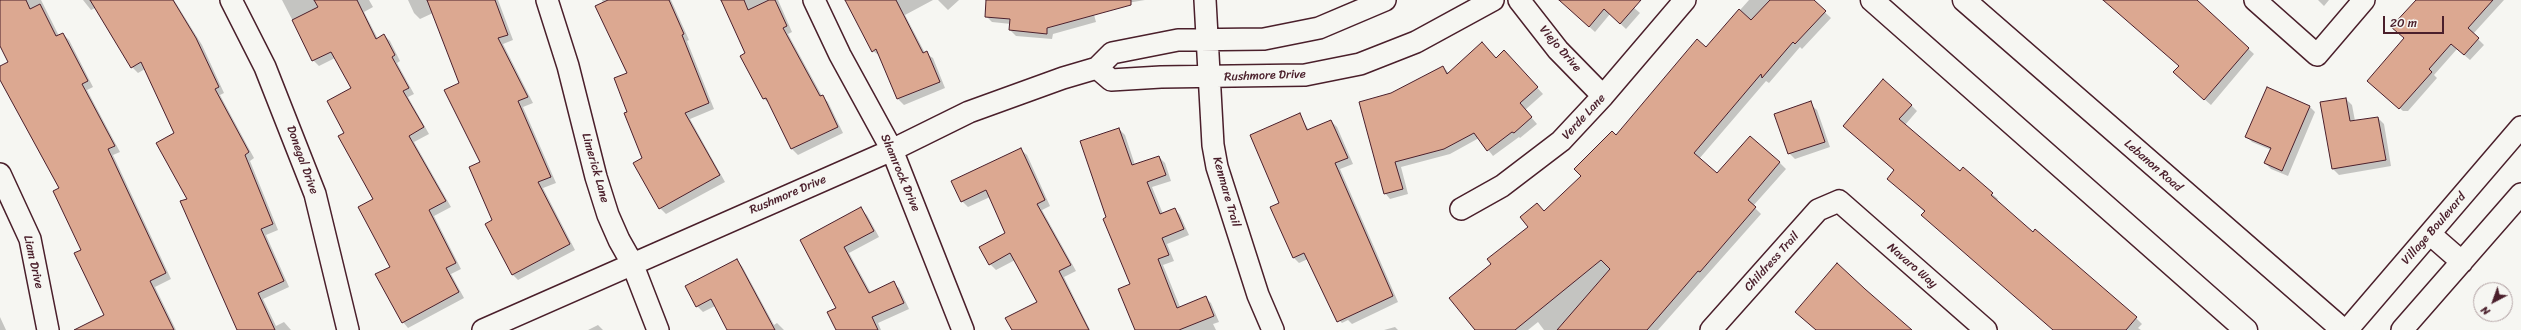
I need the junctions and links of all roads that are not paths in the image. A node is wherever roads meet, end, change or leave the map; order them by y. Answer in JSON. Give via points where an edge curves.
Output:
{"nodes":[{"id":1,"x":231,"y":0,"type":"edge"},
{"id":2,"x":547,"y":0,"type":"edge"},
{"id":3,"x":814,"y":0,"type":"edge"},
{"id":4,"x":1205,"y":0,"type":"edge"},
{"id":5,"x":1385,"y":0,"type":"edge"},
{"id":6,"x":1493,"y":0,"type":"edge"},
{"id":7,"x":1519,"y":0,"type":"edge"},
{"id":8,"x":1685,"y":0,"type":"edge"},
{"id":9,"x":1872,"y":0,"type":"edge"},
{"id":10,"x":1964,"y":0,"type":"edge"},
{"id":11,"x":2255,"y":0,"type":"edge"},
{"id":12,"x":2364,"y":0,"type":"edge"},
{"id":13,"x":1207,"y":38,"type":"junction"},
{"id":14,"x":1097,"y":68,"type":"junction"},
{"id":15,"x":1208,"y":78,"type":"junction"},
{"id":16,"x":1603,"y":96,"type":"junction"},
{"id":17,"x":2521,"y":127,"type":"edge"},
{"id":18,"x":892,"y":150,"type":"junction"},
{"id":19,"x":0,"y":174,"type":"edge"},
{"id":20,"x":2521,"y":194,"type":"edge"},
{"id":21,"x":1839,"y":201,"type":"joint"},
{"id":22,"x":1461,"y":209,"type":"dead end"},
{"id":23,"x":2430,"y":234,"type":"junction"},
{"id":24,"x":2462,"y":262,"type":"junction"},
{"id":25,"x":632,"y":263,"type":"junction"},
{"id":26,"x":48,"y":330,"type":"edge"},
{"id":27,"x":348,"y":330,"type":"edge"},
{"id":28,"x":483,"y":330,"type":"edge"},
{"id":29,"x":658,"y":330,"type":"edge"},
{"id":30,"x":963,"y":330,"type":"edge"},
{"id":31,"x":1273,"y":330,"type":"edge"},
{"id":32,"x":1711,"y":330,"type":"edge"},
{"id":33,"x":1986,"y":330,"type":"edge"},
{"id":34,"x":2246,"y":330,"type":"edge"},
{"id":35,"x":2343,"y":330,"type":"edge"},
{"id":36,"x":2347,"y":330,"type":"edge"},
{"id":37,"x":2402,"y":330,"type":"edge"}],
"edges":[{"from":1,"to":27,"type":"street","name":"Donegal Drive","via":[[265,66],[315,194]]},
{"from":2,"to":25,"type":"street","name":"Limerick Lane","via":[[568,66],[606,208]]},
{"from":3,"to":18,"type":"street","name":"Shamrock Drive","via":[[840,55]]},
{"from":4,"to":13,"type":"street","name":"Kenmare Trail"},
{"from":5,"to":13,"type":"street","name":"Rushmore Drive","via":[[1319,28],[1264,39]]},
{"from":6,"to":15,"type":"street","name":"Rushmore Drive","via":[[1416,42],[1360,64],[1305,76]]},
{"from":7,"to":16,"type":"street","name":"Viejo Drive","via":[[1558,50]]},
{"from":8,"to":16,"type":"street","name":"Verde Lane"},
{"from":9,"to":34,"type":"main road"},
{"from":10,"to":35,"type":"main road","name":"Lebanon Road"},
{"from":11,"to":12,"type":"street","via":[[2317,55]]},
{"from":13,"to":14,"type":"street","name":"Rushmore Drive","via":[[1178,40],[1112,53]]},
{"from":13,"to":15,"type":"street","name":"Kenmare Trail"},
{"from":14,"to":15,"type":"street","name":"Rushmore Drive","via":[[1111,80]]},
{"from":14,"to":18,"type":"street","name":"Rushmore Drive","via":[[1003,99]]},
{"from":15,"to":31,"type":"street","name":"Kenmare Trail","via":[[1217,167],[1258,295]]},
{"from":16,"to":22,"type":"street","name":"Verde Lane","via":[[1561,141],[1540,158],[1502,186]]},
{"from":17,"to":23,"type":"street","name":"Village Boulevard"},
{"from":18,"to":25,"type":"street","name":"Rushmore Drive"},
{"from":18,"to":30,"type":"street","name":"Shamrock Drive"},
{"from":19,"to":26,"type":"street","name":"Liam Drive","via":[[30,239]]},
{"from":20,"to":24,"type":"street"},
{"from":21,"to":32,"type":"street","name":"Childress Trail","via":[[1818,210]]},
{"from":21,"to":33,"type":"street","name":"Navaro Way"},
{"from":23,"to":24,"type":"street"},
{"from":23,"to":36,"type":"street","name":"Village Boulevard"},
{"from":24,"to":37,"type":"street"},
{"from":25,"to":28,"type":"street","name":"Rushmore Drive"},
{"from":25,"to":29,"type":"street","name":"Limerick Lane"}]}
